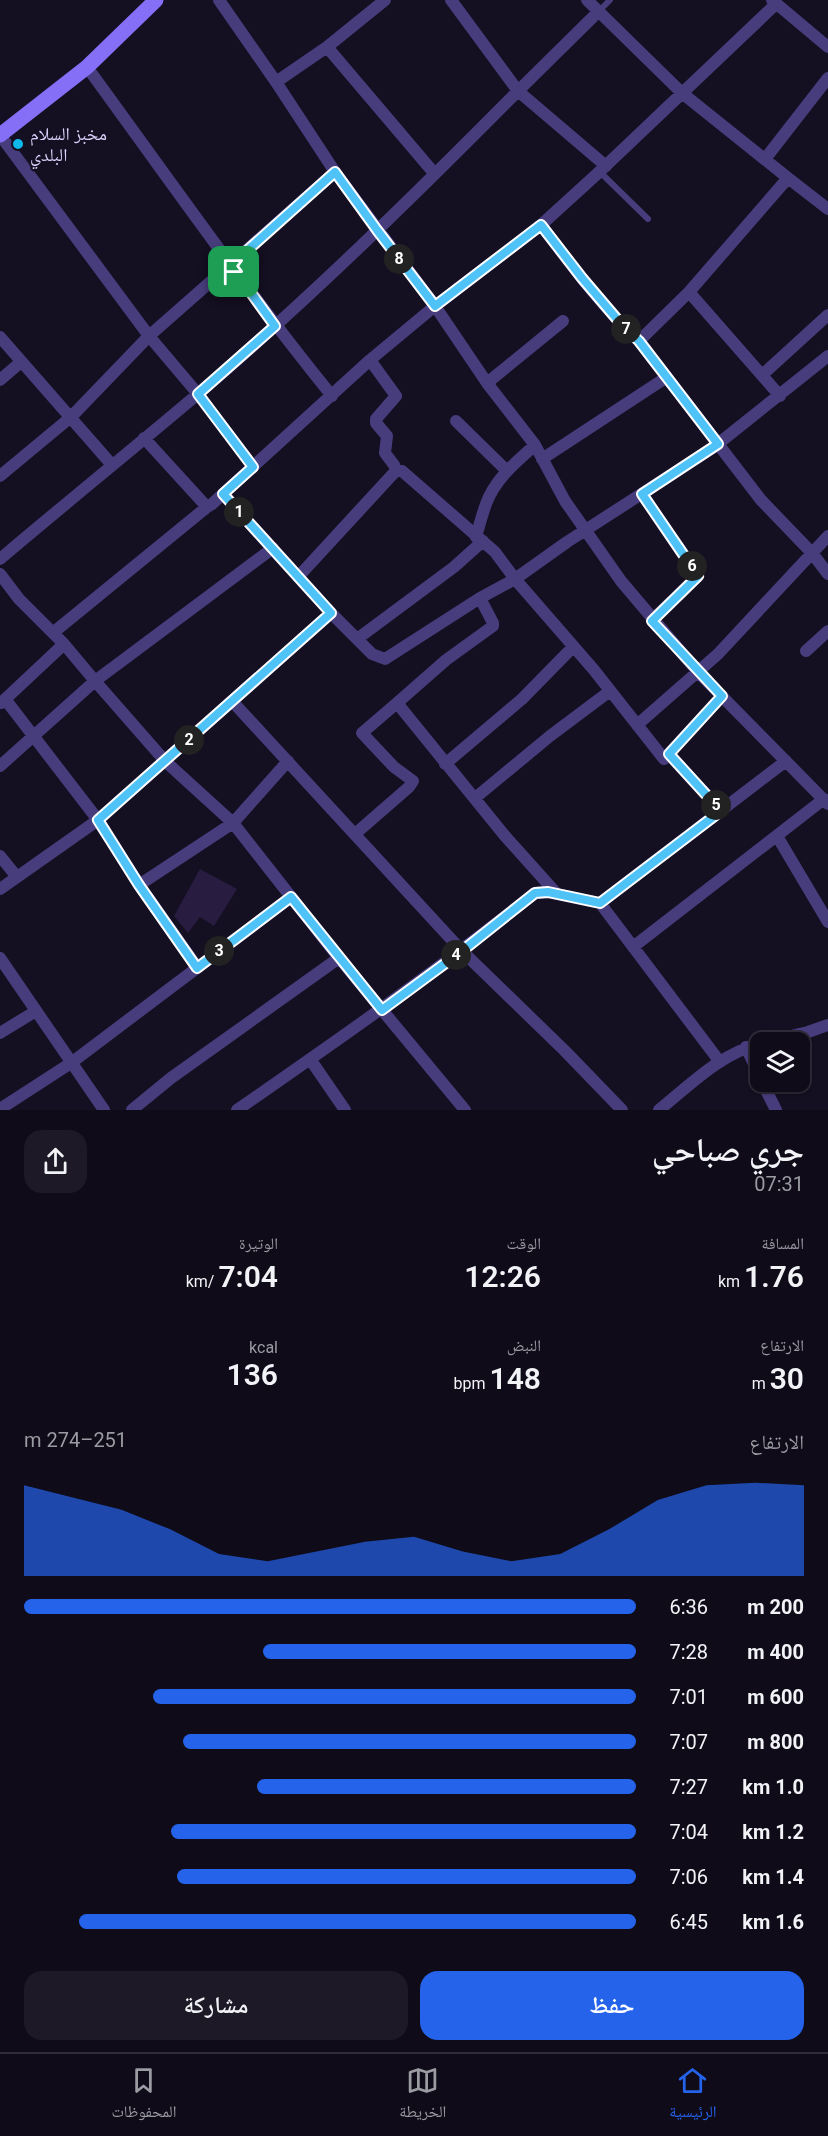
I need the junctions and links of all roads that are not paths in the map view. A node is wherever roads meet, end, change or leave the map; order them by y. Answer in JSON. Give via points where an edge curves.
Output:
{"nodes":[{"id":1,"x":156,"y":0,"type":"edge"},
{"id":2,"x":219,"y":0,"type":"edge"},
{"id":3,"x":451,"y":0,"type":"edge"},
{"id":4,"x":587,"y":0,"type":"edge"},
{"id":5,"x":610,"y":0,"type":"edge"},
{"id":6,"x":378,"y":2,"type":"edge"},
{"id":7,"x":774,"y":2,"type":"edge"},
{"id":8,"x":598,"y":12,"type":"junction"},
{"id":9,"x":327,"y":47,"type":"junction"},
{"id":10,"x":828,"y":47,"type":"edge"},
{"id":11,"x":87,"y":67,"type":"junction"},
{"id":12,"x":828,"y":78,"type":"edge"},
{"id":13,"x":276,"y":82,"type":"junction"},
{"id":14,"x":518,"y":91,"type":"junction"},
{"id":15,"x":682,"y":93,"type":"junction"},
{"id":16,"x":0,"y":135,"type":"edge"},
{"id":17,"x":765,"y":159,"type":"junction"},
{"id":18,"x":603,"y":169,"type":"junction"},
{"id":19,"x":335,"y":172,"type":"junction"},
{"id":20,"x":434,"y":173,"type":"junction"},
{"id":21,"x":788,"y":178,"type":"junction"},
{"id":22,"x":826,"y":202,"type":"edge"},
{"id":23,"x":648,"y":219,"type":"dead end"},
{"id":24,"x":541,"y":225,"type":"junction"},
{"id":25,"x":377,"y":230,"type":"junction"},
{"id":26,"x":231,"y":265,"type":"junction"},
{"id":27,"x":689,"y":292,"type":"junction"},
{"id":28,"x":435,"y":306,"type":"junction"},
{"id":29,"x":828,"y":315,"type":"edge"},
{"id":30,"x":563,"y":321,"type":"dead end"},
{"id":31,"x":275,"y":326,"type":"junction"},
{"id":32,"x":149,"y":336,"type":"junction"},
{"id":33,"x":0,"y":337,"type":"edge"},
{"id":34,"x":639,"y":341,"type":"junction"},
{"id":35,"x":828,"y":356,"type":"edge"},
{"id":36,"x":370,"y":360,"type":"junction"},
{"id":37,"x":21,"y":362,"type":"junction"},
{"id":38,"x":762,"y":375,"type":"junction"},
{"id":39,"x":667,"y":377,"type":"junction"},
{"id":40,"x":0,"y":380,"type":"edge"},
{"id":41,"x":487,"y":383,"type":"junction"},
{"id":42,"x":198,"y":394,"type":"junction"},
{"id":43,"x":332,"y":396,"type":"junction"},
{"id":44,"x":780,"y":396,"type":"junction"},
{"id":45,"x":71,"y":417,"type":"junction"},
{"id":46,"x":456,"y":422,"type":"dead end"},
{"id":47,"x":144,"y":438,"type":"junction"},
{"id":48,"x":718,"y":444,"type":"junction"},
{"id":49,"x":535,"y":445,"type":"junction"},
{"id":50,"x":542,"y":459,"type":"junction"},
{"id":51,"x":112,"y":465,"type":"junction"},
{"id":52,"x":253,"y":467,"type":"junction"},
{"id":53,"x":396,"y":471,"type":"junction"},
{"id":54,"x":507,"y":471,"type":"junction"},
{"id":55,"x":0,"y":476,"type":"edge"},
{"id":56,"x":223,"y":494,"type":"junction"},
{"id":57,"x":642,"y":494,"type":"junction"},
{"id":58,"x":207,"y":507,"type":"junction"},
{"id":59,"x":585,"y":531,"type":"junction"},
{"id":60,"x":828,"y":536,"type":"edge"},
{"id":61,"x":479,"y":539,"type":"junction"},
{"id":62,"x":273,"y":549,"type":"junction"},
{"id":63,"x":812,"y":553,"type":"junction"},
{"id":64,"x":0,"y":559,"type":"edge"},
{"id":65,"x":828,"y":574,"type":"edge"},
{"id":66,"x":298,"y":577,"type":"junction"},
{"id":67,"x":1,"y":578,"type":"edge"},
{"id":68,"x":514,"y":579,"type":"junction"},
{"id":69,"x":480,"y":598,"type":"junction"},
{"id":70,"x":331,"y":613,"type":"junction"},
{"id":71,"x":652,"y":621,"type":"junction"},
{"id":72,"x":54,"y":632,"type":"junction"},
{"id":73,"x":828,"y":632,"type":"edge"},
{"id":74,"x":357,"y":639,"type":"junction"},
{"id":75,"x":64,"y":644,"type":"junction"},
{"id":76,"x":573,"y":647,"type":"junction"},
{"id":77,"x":806,"y":651,"type":"dead end"},
{"id":78,"x":698,"y":672,"type":"junction"},
{"id":79,"x":94,"y":681,"type":"junction"},
{"id":80,"x":610,"y":691,"type":"junction"},
{"id":81,"x":722,"y":696,"type":"junction"},
{"id":82,"x":232,"y":701,"type":"junction"},
{"id":83,"x":3,"y":702,"type":"edge"},
{"id":84,"x":397,"y":704,"type":"junction"},
{"id":85,"x":637,"y":725,"type":"junction"},
{"id":86,"x":33,"y":736,"type":"junction"},
{"id":87,"x":669,"y":754,"type":"junction"},
{"id":88,"x":165,"y":761,"type":"junction"},
{"id":89,"x":288,"y":761,"type":"junction"},
{"id":90,"x":786,"y":761,"type":"junction"},
{"id":91,"x":445,"y":764,"type":"junction"},
{"id":92,"x":0,"y":766,"type":"edge"},
{"id":93,"x":475,"y":798,"type":"junction"},
{"id":94,"x":826,"y":802,"type":"edge"},
{"id":95,"x":721,"y":811,"type":"junction"},
{"id":96,"x":98,"y":820,"type":"junction"},
{"id":97,"x":232,"y":823,"type":"junction"},
{"id":98,"x":356,"y":834,"type":"junction"},
{"id":99,"x":777,"y":836,"type":"junction"},
{"id":100,"x":0,"y":856,"type":"edge"},
{"id":101,"x":17,"y":877,"type":"junction"},
{"id":102,"x":139,"y":885,"type":"junction"},
{"id":103,"x":0,"y":889,"type":"edge"},
{"id":104,"x":557,"y":894,"type":"junction"},
{"id":105,"x":291,"y":897,"type":"junction"},
{"id":106,"x":600,"y":903,"type":"junction"},
{"id":107,"x":828,"y":922,"type":"edge"},
{"id":108,"x":633,"y":948,"type":"junction"},
{"id":109,"x":462,"y":951,"type":"junction"},
{"id":110,"x":0,"y":958,"type":"edge"},
{"id":111,"x":339,"y":958,"type":"junction"},
{"id":112,"x":197,"y":968,"type":"junction"},
{"id":113,"x":382,"y":1010,"type":"junction"},
{"id":114,"x":36,"y":1011,"type":"junction"},
{"id":115,"x":828,"y":1025,"type":"edge"},
{"id":116,"x":808,"y":1032,"type":"edge"},
{"id":117,"x":0,"y":1033,"type":"edge"},
{"id":118,"x":750,"y":1046,"type":"edge"},
{"id":119,"x":746,"y":1047,"type":"junction"},
{"id":120,"x":750,"y":1056,"type":"edge"},
{"id":121,"x":310,"y":1059,"type":"junction"},
{"id":122,"x":720,"y":1062,"type":"junction"},
{"id":123,"x":71,"y":1063,"type":"junction"},
{"id":124,"x":767,"y":1092,"type":"edge"},
{"id":125,"x":0,"y":1109,"type":"edge"},
{"id":126,"x":461,"y":1109,"type":"edge"},
{"id":127,"x":104,"y":1110,"type":"edge"},
{"id":128,"x":132,"y":1110,"type":"edge"},
{"id":129,"x":237,"y":1110,"type":"edge"},
{"id":130,"x":345,"y":1110,"type":"edge"},
{"id":131,"x":622,"y":1110,"type":"edge"},
{"id":132,"x":659,"y":1110,"type":"edge"},
{"id":133,"x":776,"y":1110,"type":"edge"}],
"edges":[{"from":1,"to":11,"type":"street"},
{"from":2,"to":13,"type":"street"},
{"from":3,"to":14,"type":"street"},
{"from":4,"to":8,"type":"street"},
{"from":5,"to":8,"type":"lane"},
{"from":6,"to":9,"type":"street"},
{"from":7,"to":10,"type":"street"},
{"from":7,"to":15,"type":"street"},
{"from":8,"to":14,"type":"street"},
{"from":8,"to":15,"type":"street"},
{"from":9,"to":13,"type":"street"},
{"from":9,"to":20,"type":"street"},
{"from":11,"to":16,"type":"street"},
{"from":11,"to":26,"type":"street"},
{"from":12,"to":17,"type":"street"},
{"from":13,"to":19,"type":"street"},
{"from":14,"to":18,"type":"street"},
{"from":14,"to":20,"type":"street"},
{"from":15,"to":17,"type":"street"},
{"from":15,"to":18,"type":"street"},
{"from":16,"to":32,"type":"street"},
{"from":17,"to":21,"type":"street"},
{"from":18,"to":23,"type":"lane"},
{"from":18,"to":24,"type":"street"},
{"from":19,"to":25,"type":"street"},
{"from":19,"to":26,"type":"street"},
{"from":20,"to":25,"type":"street"},
{"from":21,"to":22,"type":"street"},
{"from":21,"to":27,"type":"street"},
{"from":24,"to":28,"type":"street"},
{"from":24,"to":34,"type":"street","via":[[588,286]]},
{"from":25,"to":28,"type":"street"},
{"from":25,"to":31,"type":"street"},
{"from":26,"to":31,"type":"street"},
{"from":26,"to":32,"type":"street"},
{"from":27,"to":34,"type":"street"},
{"from":27,"to":38,"type":"street"},
{"from":28,"to":36,"type":"street"},
{"from":28,"to":41,"type":"street"},
{"from":29,"to":38,"type":"street"},
{"from":30,"to":41,"type":"street"},
{"from":31,"to":42,"type":"street"},
{"from":31,"to":43,"type":"street"},
{"from":32,"to":42,"type":"street"},
{"from":32,"to":45,"type":"street"},
{"from":33,"to":37,"type":"street"},
{"from":34,"to":39,"type":"street"},
{"from":35,"to":44,"type":"street"},
{"from":36,"to":43,"type":"street"},
{"from":36,"to":53,"type":"street","via":[[396,396],[376,423],[387,436],[385,453]]},
{"from":37,"to":40,"type":"street"},
{"from":37,"to":45,"type":"street"},
{"from":38,"to":44,"type":"street"},
{"from":39,"to":48,"type":"street"},
{"from":39,"to":50,"type":"street"},
{"from":41,"to":49,"type":"street"},
{"from":42,"to":47,"type":"street"},
{"from":42,"to":52,"type":"street"},
{"from":43,"to":52,"type":"street"},
{"from":44,"to":48,"type":"street"},
{"from":45,"to":51,"type":"street"},
{"from":45,"to":55,"type":"street"},
{"from":46,"to":54,"type":"street"},
{"from":47,"to":51,"type":"street"},
{"from":47,"to":58,"type":"street"},
{"from":48,"to":57,"type":"street"},
{"from":48,"to":63,"type":"street","via":[[761,500]]},
{"from":49,"to":50,"type":"street"},
{"from":49,"to":54,"type":"street"},
{"from":50,"to":59,"type":"street"},
{"from":51,"to":64,"type":"street"},
{"from":52,"to":56,"type":"street"},
{"from":53,"to":61,"type":"street","via":[[402,471]]},
{"from":53,"to":66,"type":"street"},
{"from":54,"to":61,"type":"street","via":[[486,502]]},
{"from":56,"to":58,"type":"street"},
{"from":56,"to":62,"type":"street"},
{"from":57,"to":59,"type":"street"},
{"from":57,"to":71,"type":"street","via":[[698,576]]},
{"from":58,"to":72,"type":"street"},
{"from":59,"to":68,"type":"street"},
{"from":59,"to":71,"type":"street"},
{"from":60,"to":63,"type":"street"},
{"from":61,"to":68,"type":"street","via":[[495,552]]},
{"from":61,"to":74,"type":"street","via":[[454,567]]},
{"from":62,"to":66,"type":"street"},
{"from":62,"to":79,"type":"street"},
{"from":63,"to":65,"type":"street"},
{"from":63,"to":78,"type":"street"},
{"from":66,"to":70,"type":"street"},
{"from":67,"to":72,"type":"street"},
{"from":68,"to":69,"type":"street"},
{"from":68,"to":76,"type":"street"},
{"from":69,"to":74,"type":"street","via":[[385,658],[372,654]]},
{"from":69,"to":84,"type":"street","via":[[493,626],[446,660]]},
{"from":70,"to":74,"type":"street"},
{"from":70,"to":82,"type":"street"},
{"from":71,"to":78,"type":"street"},
{"from":72,"to":75,"type":"street"},
{"from":73,"to":77,"type":"street"},
{"from":75,"to":79,"type":"street"},
{"from":75,"to":83,"type":"street"},
{"from":76,"to":80,"type":"street"},
{"from":76,"to":91,"type":"street","via":[[522,699]]},
{"from":78,"to":81,"type":"street"},
{"from":78,"to":85,"type":"street"},
{"from":79,"to":86,"type":"street"},
{"from":79,"to":88,"type":"street"},
{"from":80,"to":85,"type":"street"},
{"from":80,"to":93,"type":"street"},
{"from":81,"to":87,"type":"street"},
{"from":81,"to":90,"type":"street"},
{"from":82,"to":88,"type":"street"},
{"from":82,"to":89,"type":"street"},
{"from":83,"to":86,"type":"street"},
{"from":84,"to":91,"type":"street"},
{"from":84,"to":98,"type":"street","via":[[362,733],[413,781]]},
{"from":85,"to":87,"type":"street","via":[[664,759]]},
{"from":86,"to":92,"type":"street"},
{"from":86,"to":96,"type":"street"},
{"from":87,"to":95,"type":"street"},
{"from":88,"to":96,"type":"street"},
{"from":88,"to":97,"type":"street"},
{"from":89,"to":97,"type":"street"},
{"from":89,"to":98,"type":"street"},
{"from":90,"to":94,"type":"street"},
{"from":90,"to":95,"type":"street"},
{"from":91,"to":93,"type":"street"},
{"from":93,"to":104,"type":"street"},
{"from":94,"to":99,"type":"street"},
{"from":95,"to":106,"type":"street"},
{"from":96,"to":101,"type":"street"},
{"from":96,"to":102,"type":"street"},
{"from":97,"to":102,"type":"street"},
{"from":97,"to":105,"type":"street"},
{"from":98,"to":109,"type":"street"},
{"from":99,"to":107,"type":"street"},
{"from":99,"to":108,"type":"street"},
{"from":100,"to":101,"type":"street"},
{"from":101,"to":103,"type":"street"},
{"from":102,"to":112,"type":"street"},
{"from":104,"to":106,"type":"street"},
{"from":104,"to":109,"type":"street","via":[[535,893]]},
{"from":105,"to":111,"type":"street"},
{"from":105,"to":112,"type":"street"},
{"from":106,"to":108,"type":"street"},
{"from":108,"to":122,"type":"street"},
{"from":109,"to":113,"type":"street"},
{"from":109,"to":131,"type":"street"},
{"from":110,"to":114,"type":"street"},
{"from":111,"to":113,"type":"street"},
{"from":111,"to":128,"type":"street"},
{"from":112,"to":123,"type":"street"},
{"from":113,"to":121,"type":"street"},
{"from":113,"to":126,"type":"street"},
{"from":114,"to":117,"type":"street"},
{"from":114,"to":123,"type":"street"},
{"from":115,"to":116,"type":"street"},
{"from":118,"to":119,"type":"street"},
{"from":119,"to":120,"type":"street"},
{"from":119,"to":122,"type":"street"},
{"from":121,"to":129,"type":"street"},
{"from":121,"to":130,"type":"street"},
{"from":122,"to":132,"type":"street"},
{"from":123,"to":125,"type":"street"},
{"from":123,"to":127,"type":"street"},
{"from":124,"to":133,"type":"street"}]}
